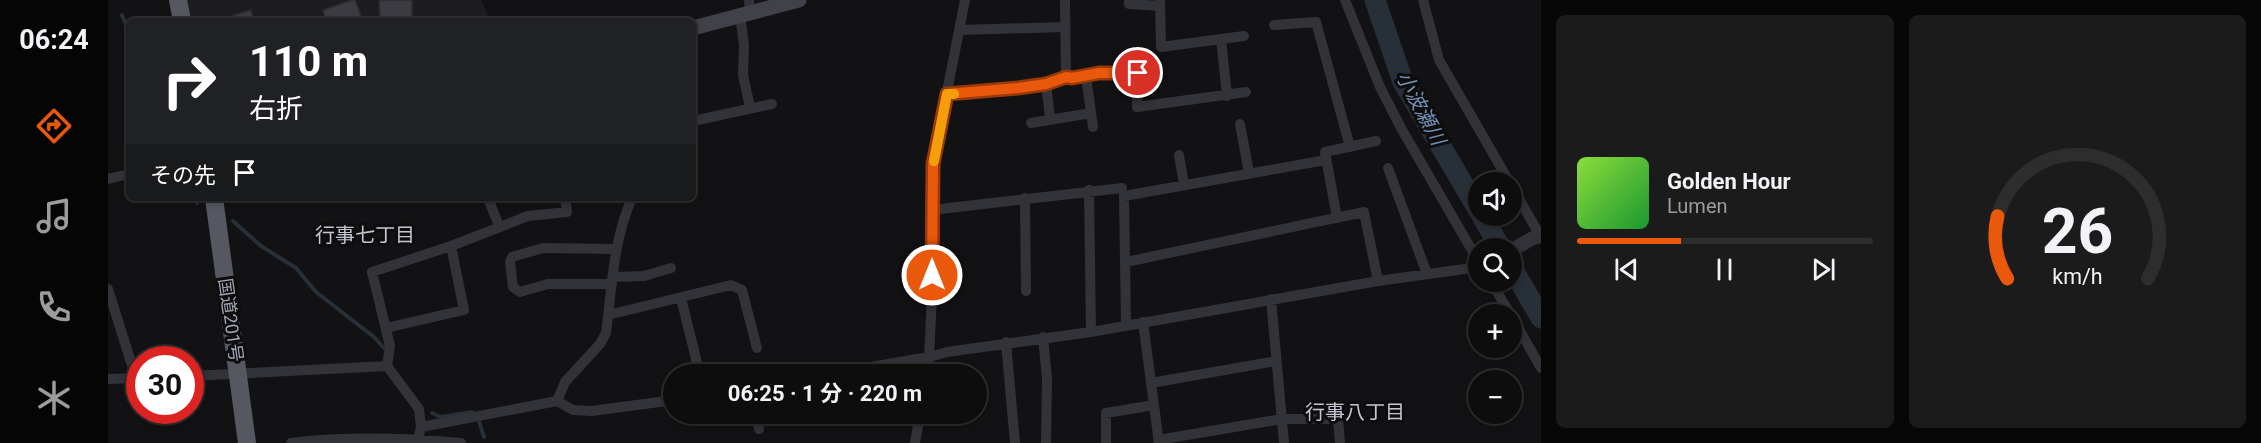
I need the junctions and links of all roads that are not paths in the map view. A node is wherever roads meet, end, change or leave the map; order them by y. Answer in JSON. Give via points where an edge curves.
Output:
{"nodes":[{"id":1,"x":178,"y":0,"type":"edge"},
{"id":2,"x":800,"y":0,"type":"edge"},
{"id":3,"x":965,"y":0,"type":"edge"},
{"id":4,"x":1065,"y":0,"type":"edge"},
{"id":5,"x":1129,"y":0,"type":"edge"},
{"id":6,"x":1346,"y":0,"type":"edge"},
{"id":7,"x":1423,"y":0,"type":"edge"},
{"id":8,"x":1160,"y":3,"type":"edge"},
{"id":9,"x":746,"y":9,"type":"edge"},
{"id":10,"x":181,"y":18,"type":"edge"},
{"id":11,"x":1274,"y":25,"type":"dead end"},
{"id":12,"x":696,"y":27,"type":"edge"},
{"id":13,"x":1065,"y":27,"type":"junction"},
{"id":14,"x":959,"y":30,"type":"junction"},
{"id":15,"x":1244,"y":36,"type":"dead end"},
{"id":16,"x":1221,"y":39,"type":"junction"},
{"id":17,"x":1086,"y":76,"type":"junction"},
{"id":18,"x":1066,"y":77,"type":"junction"},
{"id":19,"x":1046,"y":84,"type":"junction"},
{"id":20,"x":1246,"y":92,"type":"dead end"},
{"id":21,"x":947,"y":94,"type":"junction"},
{"id":22,"x":1227,"y":96,"type":"junction"},
{"id":23,"x":772,"y":104,"type":"dead end"},
{"id":24,"x":750,"y":107,"type":"junction"},
{"id":25,"x":1091,"y":113,"type":"junction"},
{"id":26,"x":1050,"y":118,"type":"junction"},
{"id":27,"x":696,"y":120,"type":"edge"},
{"id":28,"x":1031,"y":123,"type":"dead end"},
{"id":29,"x":1240,"y":124,"type":"dead end"},
{"id":30,"x":1093,"y":127,"type":"dead end"},
{"id":31,"x":1376,"y":141,"type":"dead end"},
{"id":32,"x":1350,"y":147,"type":"junction"},
{"id":33,"x":1179,"y":155,"type":"dead end"},
{"id":34,"x":1326,"y":160,"type":"junction"},
{"id":35,"x":1388,"y":168,"type":"dead end"},
{"id":36,"x":1504,"y":172,"type":"edge"},
{"id":37,"x":1249,"y":174,"type":"junction"},
{"id":38,"x":126,"y":175,"type":"edge"},
{"id":39,"x":108,"y":179,"type":"edge"},
{"id":40,"x":1184,"y":185,"type":"junction"},
{"id":41,"x":1122,"y":188,"type":"dead end"},
{"id":42,"x":1089,"y":190,"type":"junction"},
{"id":43,"x":1025,"y":198,"type":"junction"},
{"id":44,"x":214,"y":201,"type":"edge"},
{"id":45,"x":489,"y":201,"type":"edge"},
{"id":46,"x":565,"y":201,"type":"edge"},
{"id":47,"x":631,"y":201,"type":"edge"},
{"id":48,"x":1522,"y":206,"type":"edge"},
{"id":49,"x":932,"y":210,"type":"junction"},
{"id":50,"x":1337,"y":218,"type":"junction"},
{"id":51,"x":499,"y":226,"type":"junction"},
{"id":52,"x":1539,"y":237,"type":"edge"},
{"id":53,"x":1522,"y":245,"type":"edge"},
{"id":54,"x":451,"y":246,"type":"junction"},
{"id":55,"x":1468,"y":247,"type":"edge"},
{"id":56,"x":616,"y":249,"type":"junction"},
{"id":57,"x":1126,"y":261,"type":"junction"},
{"id":58,"x":671,"y":268,"type":"dead end"},
{"id":59,"x":1468,"y":268,"type":"edge"},
{"id":60,"x":1427,"y":274,"type":"junction"},
{"id":61,"x":612,"y":281,"type":"junction"},
{"id":62,"x":1378,"y":281,"type":"junction"},
{"id":63,"x":108,"y":289,"type":"edge"},
{"id":64,"x":1026,"y":291,"type":"dead end"},
{"id":65,"x":681,"y":298,"type":"junction"},
{"id":66,"x":1271,"y":299,"type":"junction"},
{"id":67,"x":608,"y":315,"type":"junction"},
{"id":68,"x":1143,"y":322,"type":"junction"},
{"id":69,"x":1126,"y":324,"type":"junction"},
{"id":70,"x":386,"y":328,"type":"junction"},
{"id":71,"x":1091,"y":332,"type":"junction"},
{"id":72,"x":1522,"y":335,"type":"edge"},
{"id":73,"x":1043,"y":337,"type":"junction"},
{"id":74,"x":1006,"y":342,"type":"junction"},
{"id":75,"x":127,"y":346,"type":"edge"},
{"id":76,"x":757,"y":348,"type":"dead end"},
{"id":77,"x":929,"y":357,"type":"junction"},
{"id":78,"x":1276,"y":361,"type":"junction"},
{"id":79,"x":697,"y":364,"type":"edge"},
{"id":80,"x":888,"y":364,"type":"edge"},
{"id":81,"x":928,"y":364,"type":"edge"},
{"id":82,"x":387,"y":366,"type":"junction"},
{"id":83,"x":1541,"y":368,"type":"edge"},
{"id":84,"x":239,"y":374,"type":"junction"},
{"id":85,"x":204,"y":375,"type":"edge"},
{"id":86,"x":126,"y":378,"type":"edge"},
{"id":87,"x":108,"y":379,"type":"edge"},
{"id":88,"x":1151,"y":383,"type":"junction"},
{"id":89,"x":557,"y":401,"type":"junction"},
{"id":90,"x":663,"y":401,"type":"edge"},
{"id":91,"x":1154,"y":405,"type":"junction"},
{"id":92,"x":1282,"y":419,"type":"junction"},
{"id":93,"x":758,"y":424,"type":"edge"},
{"id":94,"x":918,"y":424,"type":"edge"},
{"id":95,"x":421,"y":427,"type":"junction"},
{"id":96,"x":759,"y":429,"type":"dead end"},
{"id":97,"x":417,"y":441,"type":"edge"},
{"id":98,"x":1159,"y":441,"type":"edge"},
{"id":99,"x":248,"y":443,"type":"edge"},
{"id":100,"x":291,"y":443,"type":"edge"},
{"id":101,"x":461,"y":443,"type":"edge"},
{"id":102,"x":915,"y":443,"type":"edge"},
{"id":103,"x":1015,"y":443,"type":"edge"},
{"id":104,"x":1046,"y":443,"type":"edge"},
{"id":105,"x":1107,"y":443,"type":"edge"},
{"id":106,"x":1284,"y":443,"type":"edge"},
{"id":107,"x":1340,"y":443,"type":"edge"}],
"edges":[{"from":1,"to":10,"type":"highway"},
{"from":2,"to":9,"type":"main road"},
{"from":3,"to":14,"type":"street"},
{"from":4,"to":13,"type":"street"},
{"from":5,"to":8,"type":"street","via":[[1129,4]]},
{"from":6,"to":55,"type":"street","via":[[1380,87]]},
{"from":7,"to":36,"type":"street","via":[[1439,60]]},
{"from":8,"to":16,"type":"street","via":[[1161,47]]},
{"from":9,"to":12,"type":"main road"},
{"from":9,"to":24,"type":"street","via":[[742,75]]},
{"from":11,"to":32,"type":"street","via":[[1316,22]]},
{"from":13,"to":14,"type":"street"},
{"from":13,"to":18,"type":"street"},
{"from":14,"to":21,"type":"street"},
{"from":15,"to":16,"type":"street"},
{"from":16,"to":22,"type":"street"},
{"from":17,"to":18,"type":"street"},
{"from":17,"to":22,"type":"street","via":[[1138,73],[1137,106]]},
{"from":17,"to":25,"type":"street"},
{"from":18,"to":19,"type":"street"},
{"from":19,"to":21,"type":"street"},
{"from":19,"to":26,"type":"street"},
{"from":20,"to":22,"type":"street"},
{"from":21,"to":49,"type":"street","via":[[933,164]]},
{"from":23,"to":24,"type":"street"},
{"from":24,"to":27,"type":"street"},
{"from":25,"to":26,"type":"street"},
{"from":25,"to":30,"type":"street"},
{"from":26,"to":28,"type":"street"},
{"from":29,"to":37,"type":"street"},
{"from":31,"to":32,"type":"street"},
{"from":32,"to":34,"type":"street","via":[[1325,152]]},
{"from":33,"to":40,"type":"street"},
{"from":34,"to":37,"type":"street"},
{"from":34,"to":50,"type":"street"},
{"from":35,"to":60,"type":"street"},
{"from":37,"to":40,"type":"street"},
{"from":38,"to":39,"type":"street"},
{"from":40,"to":57,"type":"street","via":[[1124,196]]},
{"from":41,"to":42,"type":"street"},
{"from":42,"to":43,"type":"street"},
{"from":42,"to":71,"type":"street"},
{"from":43,"to":49,"type":"street"},
{"from":43,"to":64,"type":"street"},
{"from":44,"to":84,"type":"highway","name":"国道201号"},
{"from":45,"to":51,"type":"street"},
{"from":46,"to":51,"type":"street","via":[[567,212],[528,216]]},
{"from":47,"to":56,"type":"street"},
{"from":48,"to":52,"type":"street"},
{"from":49,"to":77,"type":"street"},
{"from":50,"to":57,"type":"street"},
{"from":50,"to":62,"type":"street","via":[[1364,212]]},
{"from":51,"to":54,"type":"street"},
{"from":52,"to":53,"type":"street"},
{"from":54,"to":70,"type":"street","via":[[372,272]]},
{"from":54,"to":70,"type":"street","via":[[464,310]]},
{"from":56,"to":61,"type":"street"},
{"from":56,"to":61,"type":"street","via":[[543,248],[512,257],[510,262],[513,287],[520,292],[548,284]]},
{"from":57,"to":69,"type":"street"},
{"from":58,"to":61,"type":"street"},
{"from":59,"to":60,"type":"street"},
{"from":60,"to":62,"type":"street"},
{"from":61,"to":67,"type":"street"},
{"from":62,"to":66,"type":"street"},
{"from":63,"to":75,"type":"street"},
{"from":65,"to":67,"type":"street"},
{"from":65,"to":76,"type":"street","via":[[731,285],[742,290]]},
{"from":65,"to":79,"type":"street"},
{"from":66,"to":68,"type":"street"},
{"from":66,"to":78,"type":"street"},
{"from":67,"to":89,"type":"street","via":[[600,344],[565,382]]},
{"from":68,"to":69,"type":"street"},
{"from":68,"to":88,"type":"street"},
{"from":69,"to":71,"type":"street"},
{"from":70,"to":82,"type":"street","via":[[390,345]]},
{"from":71,"to":73,"type":"street"},
{"from":72,"to":83,"type":"street"},
{"from":73,"to":74,"type":"street"},
{"from":73,"to":104,"type":"street"},
{"from":74,"to":77,"type":"street"},
{"from":74,"to":103,"type":"street"},
{"from":77,"to":80,"type":"street"},
{"from":77,"to":81,"type":"street"},
{"from":78,"to":88,"type":"street"},
{"from":78,"to":92,"type":"street"},
{"from":82,"to":84,"type":"street"},
{"from":82,"to":95,"type":"street","via":[[419,409]]},
{"from":84,"to":85,"type":"street"},
{"from":84,"to":99,"type":"highway","name":"国道201号"},
{"from":86,"to":87,"type":"street"},
{"from":88,"to":91,"type":"street"},
{"from":89,"to":90,"type":"street","via":[[573,410],[592,411]]},
{"from":89,"to":95,"type":"street"},
{"from":91,"to":98,"type":"street"},
{"from":91,"to":105,"type":"street","via":[[1106,412]]},
{"from":92,"to":98,"type":"street"},
{"from":92,"to":106,"type":"street"},
{"from":92,"to":107,"type":"street","via":[[1338,419]]},
{"from":93,"to":96,"type":"street"},
{"from":94,"to":102,"type":"street"},
{"from":95,"to":97,"type":"street"},
{"from":97,"to":100,"type":"street"},
{"from":97,"to":101,"type":"street"}]}
